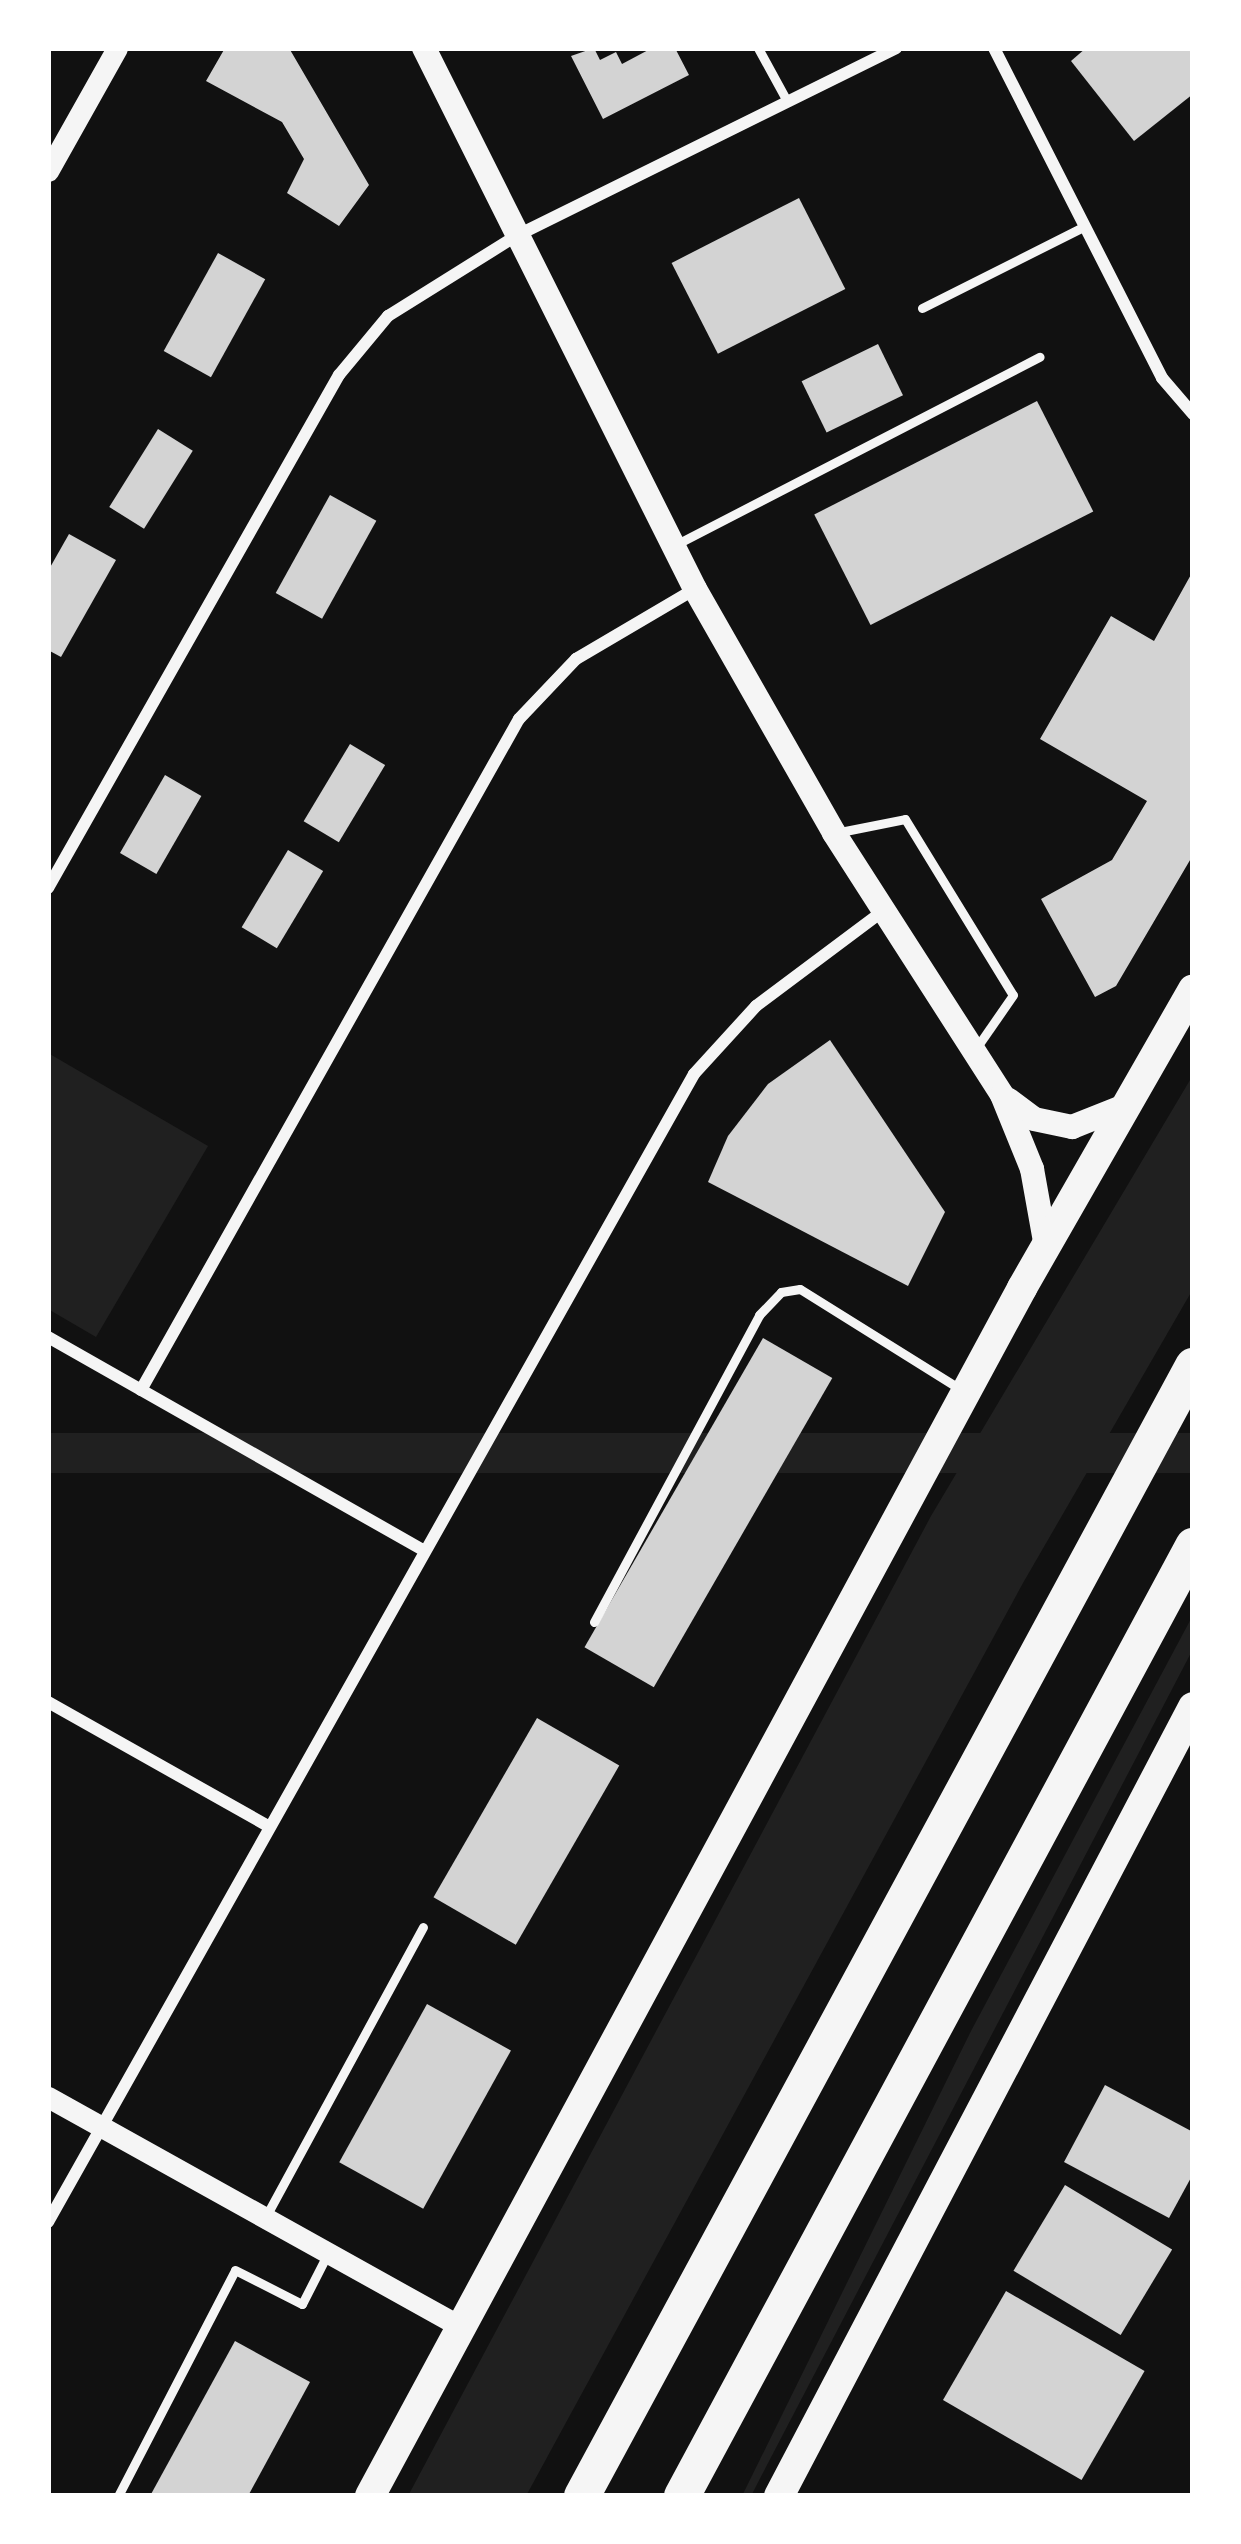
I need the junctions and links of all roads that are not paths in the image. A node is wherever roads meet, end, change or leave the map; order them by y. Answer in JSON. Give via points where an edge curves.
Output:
{"nodes":[{"id":1,"x":117,"y":48,"type":"edge"},
{"id":2,"x":424,"y":48,"type":"edge"},
{"id":3,"x":758,"y":48,"type":"edge"},
{"id":4,"x":896,"y":48,"type":"edge"},
{"id":5,"x":994,"y":48,"type":"edge"},
{"id":6,"x":787,"y":101,"type":"junction"},
{"id":7,"x":48,"y":171,"type":"edge"},
{"id":8,"x":1083,"y":227,"type":"junction"},
{"id":9,"x":516,"y":236,"type":"junction"},
{"id":10,"x":922,"y":308,"type":"dead end"},
{"id":11,"x":1040,"y":357,"type":"dead end"},
{"id":12,"x":1193,"y":414,"type":"edge"},
{"id":13,"x":673,"y":546,"type":"junction"},
{"id":14,"x":695,"y":589,"type":"junction"},
{"id":15,"x":834,"y":833,"type":"junction"},
{"id":16,"x":48,"y":888,"type":"edge"},
{"id":17,"x":883,"y":911,"type":"junction"},
{"id":18,"x":1193,"y":989,"type":"edge"},
{"id":19,"x":974,"y":1052,"type":"junction"},
{"id":20,"x":1002,"y":1095,"type":"junction"},
{"id":21,"x":1127,"y":1105,"type":"junction"},
{"id":22,"x":1046,"y":1247,"type":"junction"},
{"id":23,"x":48,"y":1337,"type":"edge"},
{"id":24,"x":1193,"y":1366,"type":"edge"},
{"id":25,"x":141,"y":1390,"type":"junction"},
{"id":26,"x":966,"y":1393,"type":"junction"},
{"id":27,"x":1193,"y":1546,"type":"edge"},
{"id":28,"x":421,"y":1549,"type":"junction"},
{"id":29,"x":594,"y":1622,"type":"dead end"},
{"id":30,"x":48,"y":1702,"type":"edge"},
{"id":31,"x":1193,"y":1707,"type":"edge"},
{"id":32,"x":268,"y":1826,"type":"junction"},
{"id":33,"x":423,"y":1927,"type":"dead end"},
{"id":34,"x":48,"y":2097,"type":"edge"},
{"id":35,"x":102,"y":2128,"type":"junction"},
{"id":36,"x":265,"y":2218,"type":"junction"},
{"id":37,"x":48,"y":2222,"type":"edge"},
{"id":38,"x":328,"y":2254,"type":"junction"},
{"id":39,"x":461,"y":2327,"type":"junction"},
{"id":40,"x":118,"y":2496,"type":"edge"},
{"id":41,"x":370,"y":2496,"type":"edge"},
{"id":42,"x":582,"y":2496,"type":"edge"},
{"id":43,"x":682,"y":2496,"type":"edge"},
{"id":44,"x":779,"y":2496,"type":"edge"}],
"edges":[{"from":1,"to":7,"type":"street"},
{"from":2,"to":9,"type":"main road"},
{"from":3,"to":6,"type":"lane"},
{"from":4,"to":6,"type":"street"},
{"from":5,"to":8,"type":"street"},
{"from":6,"to":9,"type":"street"},
{"from":8,"to":10,"type":"lane"},
{"from":8,"to":12,"type":"street","via":[[1162,378]]},
{"from":9,"to":13,"type":"main road"},
{"from":9,"to":16,"type":"street","via":[[416,294],[339,375]]},
{"from":11,"to":13,"type":"lane"},
{"from":13,"to":14,"type":"main road"},
{"from":14,"to":15,"type":"main road"},
{"from":14,"to":25,"type":"street","via":[[576,659],[519,719]]},
{"from":15,"to":17,"type":"main road"},
{"from":15,"to":19,"type":"lane","via":[[905,818],[1013,995]]},
{"from":17,"to":19,"type":"main road"},
{"from":17,"to":28,"type":"street","via":[[756,1006],[694,1074]]},
{"from":18,"to":21,"type":"main road"},
{"from":19,"to":20,"type":"main road"},
{"from":20,"to":21,"type":"main road","via":[[1052,1125],[1092,1124]]},
{"from":20,"to":22,"type":"main road","via":[[1032,1169]]},
{"from":21,"to":22,"type":"main road"},
{"from":22,"to":26,"type":"main road"},
{"from":23,"to":25,"type":"street"},
{"from":24,"to":42,"type":"highway"},
{"from":25,"to":28,"type":"street"},
{"from":26,"to":29,"type":"lane","via":[[800,1289],[781,1292],[760,1315]]},
{"from":26,"to":39,"type":"main road"},
{"from":27,"to":43,"type":"highway"},
{"from":28,"to":32,"type":"street"},
{"from":30,"to":32,"type":"street"},
{"from":31,"to":44,"type":"main road"},
{"from":32,"to":35,"type":"street"},
{"from":33,"to":36,"type":"lane"},
{"from":34,"to":35,"type":"street"},
{"from":35,"to":36,"type":"street"},
{"from":35,"to":37,"type":"street"},
{"from":36,"to":38,"type":"street"},
{"from":38,"to":39,"type":"street"},
{"from":38,"to":40,"type":"lane","via":[[302,2304],[235,2270]]},
{"from":39,"to":41,"type":"main road"}]}
